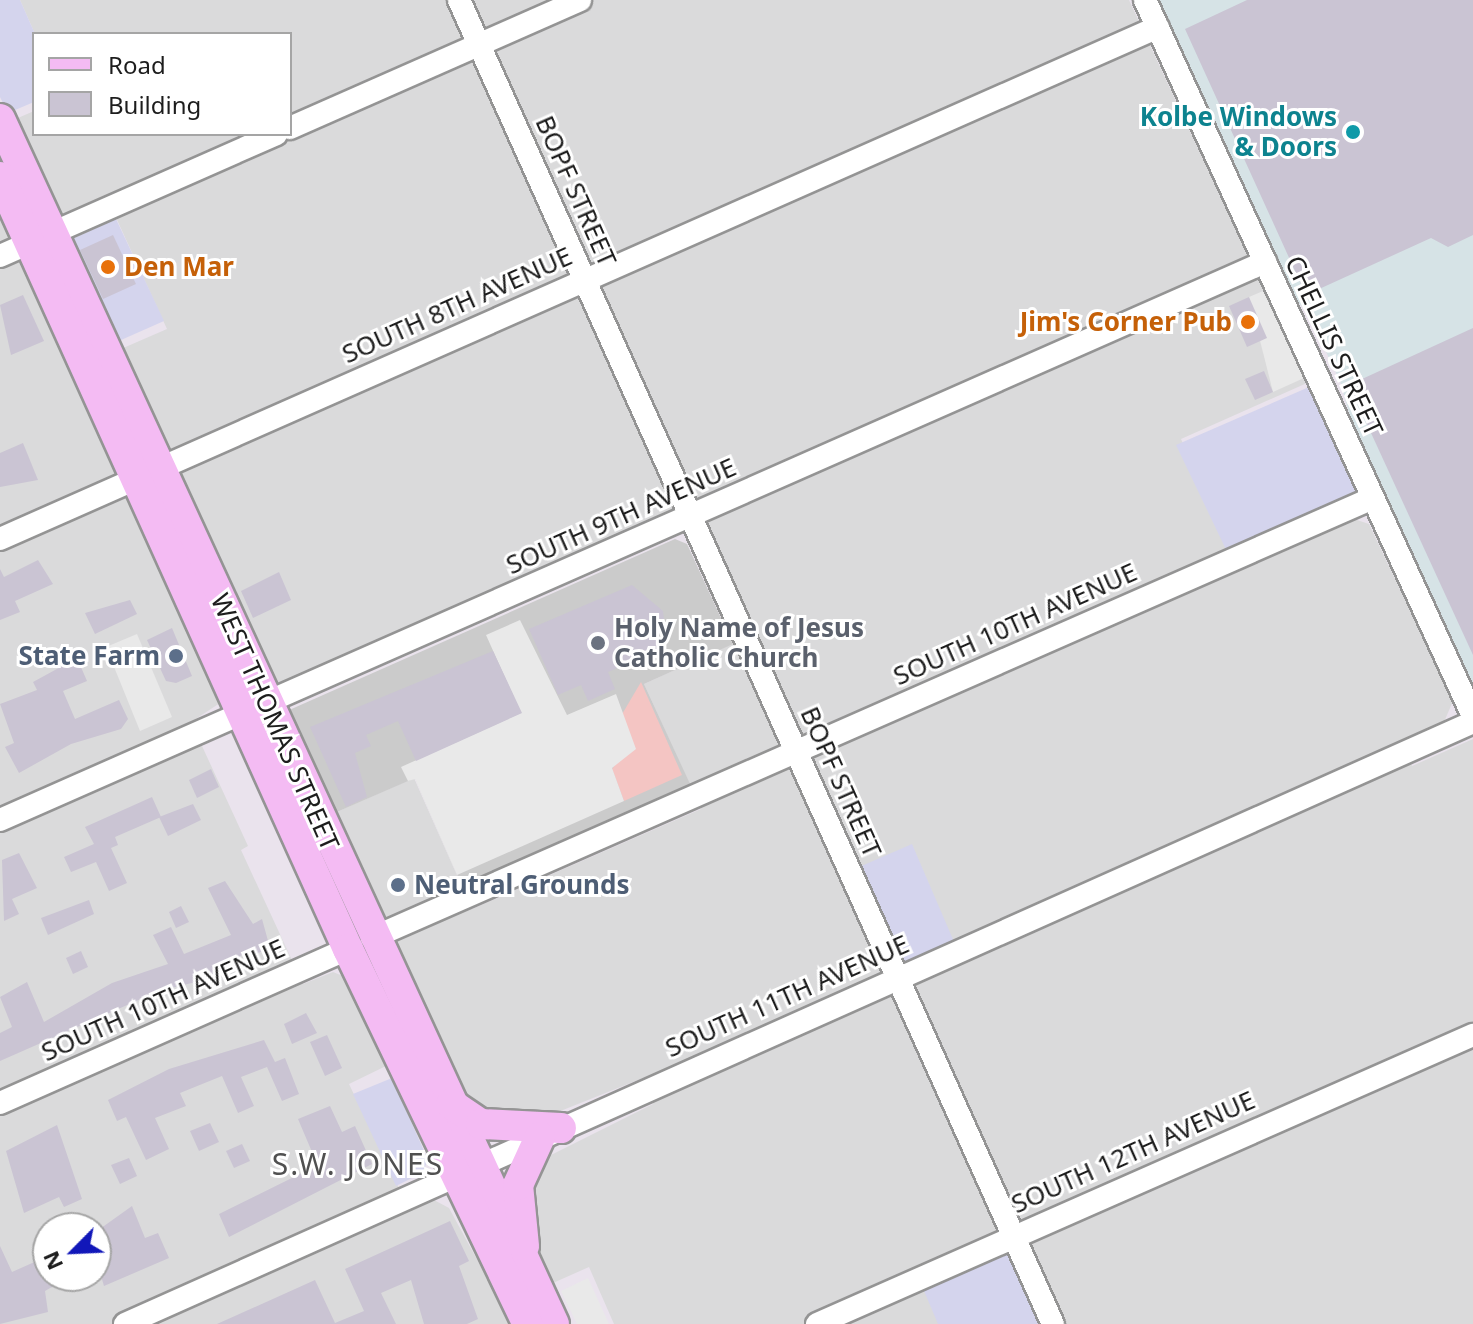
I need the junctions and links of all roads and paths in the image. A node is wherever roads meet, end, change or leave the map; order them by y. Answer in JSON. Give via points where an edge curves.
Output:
{"nodes":[{"id":1,"x":459,"y":0,"type":"edge"},
{"id":2,"x":580,"y":0,"type":"edge"},
{"id":3,"x":1145,"y":0,"type":"edge"},
{"id":4,"x":1158,"y":27,"type":"junction"},
{"id":5,"x":479,"y":44,"type":"junction"},
{"id":6,"x":0,"y":119,"type":"edge"},
{"id":7,"x":292,"y":127,"type":"edge"},
{"id":8,"x":271,"y":136,"type":"edge"},
{"id":9,"x":0,"y":177,"type":"edge"},
{"id":10,"x":41,"y":238,"type":"junction"},
{"id":11,"x":0,"y":256,"type":"edge"},
{"id":12,"x":1265,"y":262,"type":"junction"},
{"id":13,"x":585,"y":280,"type":"junction"},
{"id":14,"x":148,"y":473,"type":"junction"},
{"id":15,"x":1373,"y":498,"type":"junction"},
{"id":16,"x":690,"y":515,"type":"junction"},
{"id":17,"x":0,"y":539,"type":"edge"},
{"id":18,"x":253,"y":708,"type":"junction"},
{"id":19,"x":1473,"y":716,"type":"edge"},
{"id":20,"x":1473,"y":722,"type":"edge"},
{"id":21,"x":796,"y":751,"type":"junction"},
{"id":22,"x":0,"y":820,"type":"edge"},
{"id":23,"x":360,"y":943,"type":"junction"},
{"id":24,"x":898,"y":978,"type":"junction"},
{"id":25,"x":1473,"y":1035,"type":"edge"},
{"id":26,"x":0,"y":1103,"type":"edge"},
{"id":27,"x":451,"y":1104,"type":"junction"},
{"id":28,"x":550,"y":1133,"type":"junction"},
{"id":29,"x":467,"y":1171,"type":"junction"},
{"id":30,"x":1014,"y":1236,"type":"junction"},
{"id":31,"x":530,"y":1280,"type":"junction"},
{"id":32,"x":125,"y":1324,"type":"edge"},
{"id":33,"x":528,"y":1324,"type":"edge"},
{"id":34,"x":554,"y":1324,"type":"edge"},
{"id":35,"x":817,"y":1324,"type":"edge"},
{"id":36,"x":1053,"y":1324,"type":"edge"}],
"edges":[{"from":1,"to":5,"type":"street","name":"BOPF STREET"},
{"from":2,"to":5,"type":"street"},
{"from":3,"to":4,"type":"street","name":"CHELLIS STREET"},
{"from":4,"to":12,"type":"street","name":"CHELLIS STREET"},
{"from":4,"to":13,"type":"street","name":"SOUTH 8TH AVENUE"},
{"from":5,"to":7,"type":"street"},
{"from":5,"to":13,"type":"street","name":"BOPF STREET"},
{"from":6,"to":10,"type":"main road","name":"WEST THOMAS STREET"},
{"from":8,"to":10,"type":"street"},
{"from":9,"to":10,"type":"main road","name":"WEST THOMAS STREET"},
{"from":10,"to":11,"type":"street"},
{"from":10,"to":14,"type":"main road","name":"WEST THOMAS STREET"},
{"from":12,"to":15,"type":"street","name":"CHELLIS STREET"},
{"from":12,"to":16,"type":"street","name":"SOUTH 9TH AVENUE"},
{"from":13,"to":14,"type":"street","name":"SOUTH 8TH AVENUE"},
{"from":13,"to":16,"type":"street","name":"BOPF STREET"},
{"from":14,"to":17,"type":"street","name":"SOUTH 8TH AVENUE"},
{"from":14,"to":18,"type":"main road","name":"WEST THOMAS STREET"},
{"from":15,"to":19,"type":"street","name":"CHELLIS STREET"},
{"from":15,"to":21,"type":"street","name":"SOUTH 10TH AVENUE"},
{"from":16,"to":18,"type":"street","name":"SOUTH 9TH AVENUE"},
{"from":16,"to":21,"type":"street","name":"BOPF STREET"},
{"from":18,"to":22,"type":"street","name":"SOUTH 9TH AVENUE"},
{"from":18,"to":23,"type":"main road","name":"WEST THOMAS STREET"},
{"from":20,"to":24,"type":"street","name":"SOUTH 11TH AVENUE"},
{"from":21,"to":23,"type":"street","name":"SOUTH 10TH AVENUE"},
{"from":21,"to":24,"type":"street","name":"BOPF STREET"},
{"from":23,"to":26,"type":"street","name":"SOUTH 10TH AVENUE"},
{"from":23,"to":27,"type":"main road","name":"WEST THOMAS STREET"},
{"from":23,"to":29,"type":"main road","name":"WEST THOMAS STREET"},
{"from":24,"to":28,"type":"street","name":"SOUTH 11TH AVENUE"},
{"from":24,"to":30,"type":"street","name":"BOPF STREET"},
{"from":25,"to":30,"type":"street","name":"SOUTH 12TH AVENUE"},
{"from":27,"to":28,"type":"main road","via":[[481,1124]]},
{"from":27,"to":29,"type":"main road","name":"WEST THOMAS STREET"},
{"from":28,"to":29,"type":"street","name":"SOUTH 11TH AVENUE"},
{"from":28,"to":31,"type":"main road","via":[[518,1185]]},
{"from":29,"to":31,"type":"main road","name":"WEST THOMAS STREET"},
{"from":29,"to":32,"type":"street","name":"SOUTH 11TH AVENUE"},
{"from":29,"to":33,"type":"main road","name":"WEST THOMAS STREET"},
{"from":30,"to":35,"type":"street","name":"SOUTH 12TH AVENUE"},
{"from":30,"to":36,"type":"street","name":"BOPF STREET"},
{"from":31,"to":34,"type":"main road","name":"WEST THOMAS STREET"}]}
